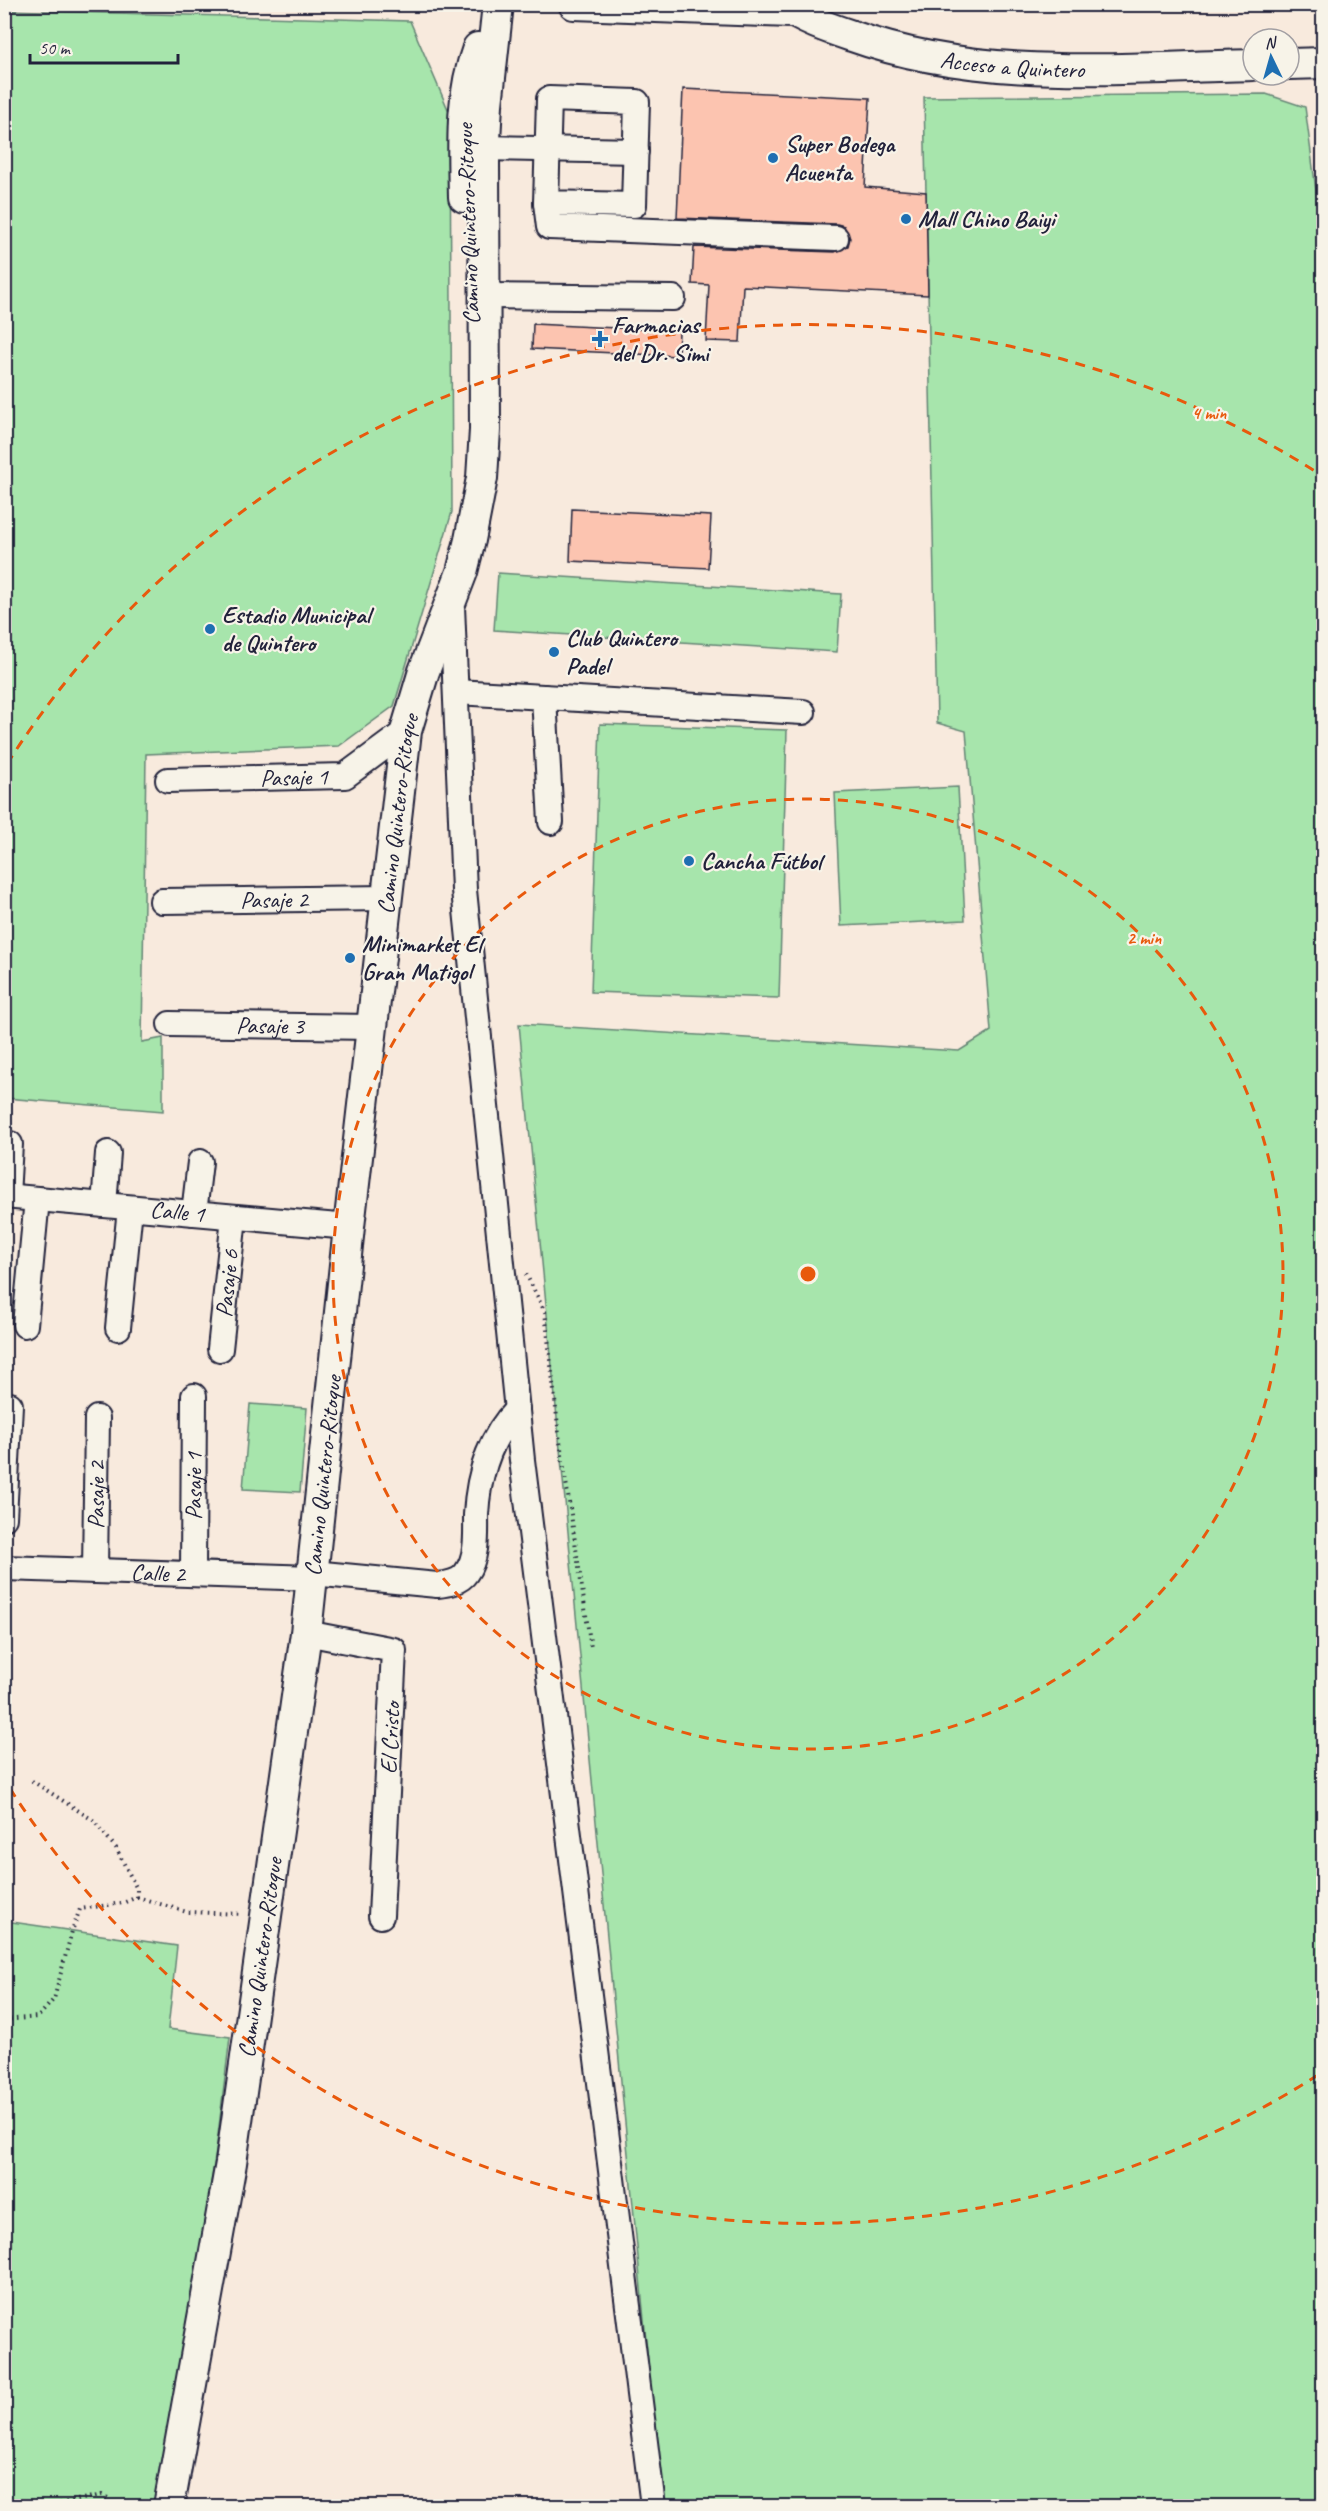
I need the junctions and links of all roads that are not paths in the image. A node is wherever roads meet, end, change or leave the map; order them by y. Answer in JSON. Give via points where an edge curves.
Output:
{"nodes":[{"id":1,"x":497,"y":4,"type":"edge"},
{"id":2,"x":574,"y":4,"type":"edge"},
{"id":3,"x":787,"y":8,"type":"edge"},
{"id":4,"x":1241,"y":65,"type":"edge"},
{"id":5,"x":465,"y":110,"type":"junction"},
{"id":6,"x":485,"y":147,"type":"junction"},
{"id":7,"x":547,"y":150,"type":"junction"},
{"id":8,"x":636,"y":151,"type":"junction"},
{"id":9,"x":546,"y":203,"type":"junction"},
{"id":10,"x":836,"y":238,"type":"dead end"},
{"id":11,"x":485,"y":296,"type":"junction"},
{"id":12,"x":673,"y":298,"type":"dead end"},
{"id":13,"x":485,"y":448,"type":"junction"},
{"id":14,"x":451,"y":603,"type":"junction"},
{"id":15,"x":456,"y":692,"type":"junction"},
{"id":16,"x":544,"y":697,"type":"junction"},
{"id":17,"x":803,"y":712,"type":"dead end"},
{"id":18,"x":406,"y":731,"type":"junction"},
{"id":19,"x":168,"y":780,"type":"dead end"},
{"id":20,"x":551,"y":822,"type":"dead end"},
{"id":21,"x":387,"y":898,"type":"junction"},
{"id":22,"x":162,"y":901,"type":"dead end"},
{"id":23,"x":170,"y":1024,"type":"dead end"},
{"id":24,"x":372,"y":1027,"type":"junction"},
{"id":25,"x":10,"y":1144,"type":"dead end"},
{"id":26,"x":108,"y":1153,"type":"dead end"},
{"id":27,"x":200,"y":1162,"type":"dead end"},
{"id":28,"x":6,"y":1196,"type":"edge"},
{"id":29,"x":37,"y":1198,"type":"junction"},
{"id":30,"x":104,"y":1205,"type":"junction"},
{"id":31,"x":130,"y":1208,"type":"junction"},
{"id":32,"x":194,"y":1214,"type":"junction"},
{"id":33,"x":234,"y":1217,"type":"junction"},
{"id":34,"x":349,"y":1227,"type":"junction"},
{"id":35,"x":25,"y":1325,"type":"dead end"},
{"id":36,"x":118,"y":1328,"type":"dead end"},
{"id":37,"x":220,"y":1349,"type":"dead end"},
{"id":38,"x":194,"y":1396,"type":"dead end"},
{"id":39,"x":10,"y":1405,"type":"dead end"},
{"id":40,"x":517,"y":1409,"type":"junction"},
{"id":41,"x":97,"y":1418,"type":"dead end"},
{"id":42,"x":4,"y":1518,"type":"edge"},
{"id":43,"x":4,"y":1568,"type":"edge"},
{"id":44,"x":95,"y":1571,"type":"junction"},
{"id":45,"x":193,"y":1574,"type":"junction"},
{"id":46,"x":313,"y":1575,"type":"junction"},
{"id":47,"x":306,"y":1633,"type":"junction"},
{"id":48,"x":381,"y":1916,"type":"dead end"},
{"id":49,"x":169,"y":2506,"type":"edge"},
{"id":50,"x":653,"y":2506,"type":"edge"}],
"edges":[{"from":1,"to":5,"type":"main road","name":"Camino Quintero-Ritoque","via":[[476,53]]},
{"from":1,"to":6,"type":"main road","name":"Camino Quintero-Ritoque"},
{"from":2,"to":3,"type":"main road"},
{"from":3,"to":4,"type":"main road","name":"Acceso a Quintero","via":[[829,28],[904,52],[984,66]]},
{"from":5,"to":6,"type":"main road","via":[[470,135]]},
{"from":5,"to":13,"type":"main road","name":"Camino Quintero-Ritoque","via":[[468,294]]},
{"from":6,"to":7,"type":"street"},
{"from":6,"to":11,"type":"main road","name":"Camino Quintero-Ritoque"},
{"from":7,"to":8,"type":"street"},
{"from":7,"to":8,"type":"street","via":[[549,99],[637,102]]},
{"from":7,"to":9,"type":"street"},
{"from":8,"to":9,"type":"street","via":[[634,205]]},
{"from":9,"to":10,"type":"street","via":[[549,226]]},
{"from":11,"to":12,"type":"street"},
{"from":11,"to":13,"type":"main road","name":"Camino Quintero-Ritoque"},
{"from":13,"to":14,"type":"main road","name":"Camino Quintero-Ritoque","via":[[470,540]]},
{"from":14,"to":15,"type":"street"},
{"from":14,"to":18,"type":"main road","name":"Camino Quintero-Ritoque"},
{"from":15,"to":16,"type":"street"},
{"from":15,"to":40,"type":"street","via":[[464,890]]},
{"from":16,"to":17,"type":"street"},
{"from":16,"to":20,"type":"street"},
{"from":18,"to":19,"type":"street","name":"Pasaje 1","via":[[345,776]]},
{"from":18,"to":21,"type":"main road","name":"Camino Quintero-Ritoque"},
{"from":21,"to":22,"type":"street","name":"Pasaje 2"},
{"from":21,"to":24,"type":"main road","name":"Camino Quintero-Ritoque"},
{"from":23,"to":24,"type":"street","name":"Pasaje 3"},
{"from":24,"to":34,"type":"main road","name":"Camino Quintero-Ritoque"},
{"from":25,"to":28,"type":"street"},
{"from":26,"to":30,"type":"street"},
{"from":27,"to":32,"type":"street"},
{"from":28,"to":29,"type":"street","name":"Calle 1"},
{"from":29,"to":30,"type":"street","name":"Calle 1"},
{"from":29,"to":35,"type":"street"},
{"from":30,"to":31,"type":"street","name":"Calle 1"},
{"from":31,"to":32,"type":"street","name":"Calle 1"},
{"from":31,"to":36,"type":"street"},
{"from":32,"to":33,"type":"street","name":"Calle 1"},
{"from":33,"to":34,"type":"street","name":"Calle 1"},
{"from":33,"to":37,"type":"street","name":"Pasaje 6"},
{"from":34,"to":46,"type":"main road","name":"Camino Quintero-Ritoque"},
{"from":38,"to":45,"type":"street","name":"Pasaje 1"},
{"from":39,"to":42,"type":"street"},
{"from":40,"to":46,"type":"street","name":"Calle 2","via":[[496,1434],[484,1461],[476,1539],[466,1574],[437,1585]]},
{"from":40,"to":50,"type":"street"},
{"from":41,"to":44,"type":"street","name":"Pasaje 2"},
{"from":43,"to":44,"type":"street","name":"Calle 2"},
{"from":44,"to":45,"type":"street","name":"Calle 2"},
{"from":45,"to":46,"type":"street","name":"Calle 2"},
{"from":46,"to":47,"type":"main road","name":"Camino Quintero-Ritoque"},
{"from":47,"to":48,"type":"street","name":"El Cristo","via":[[394,1650]]},
{"from":47,"to":49,"type":"main road","name":"Camino Quintero-Ritoque","via":[[231,2163]]}]}
